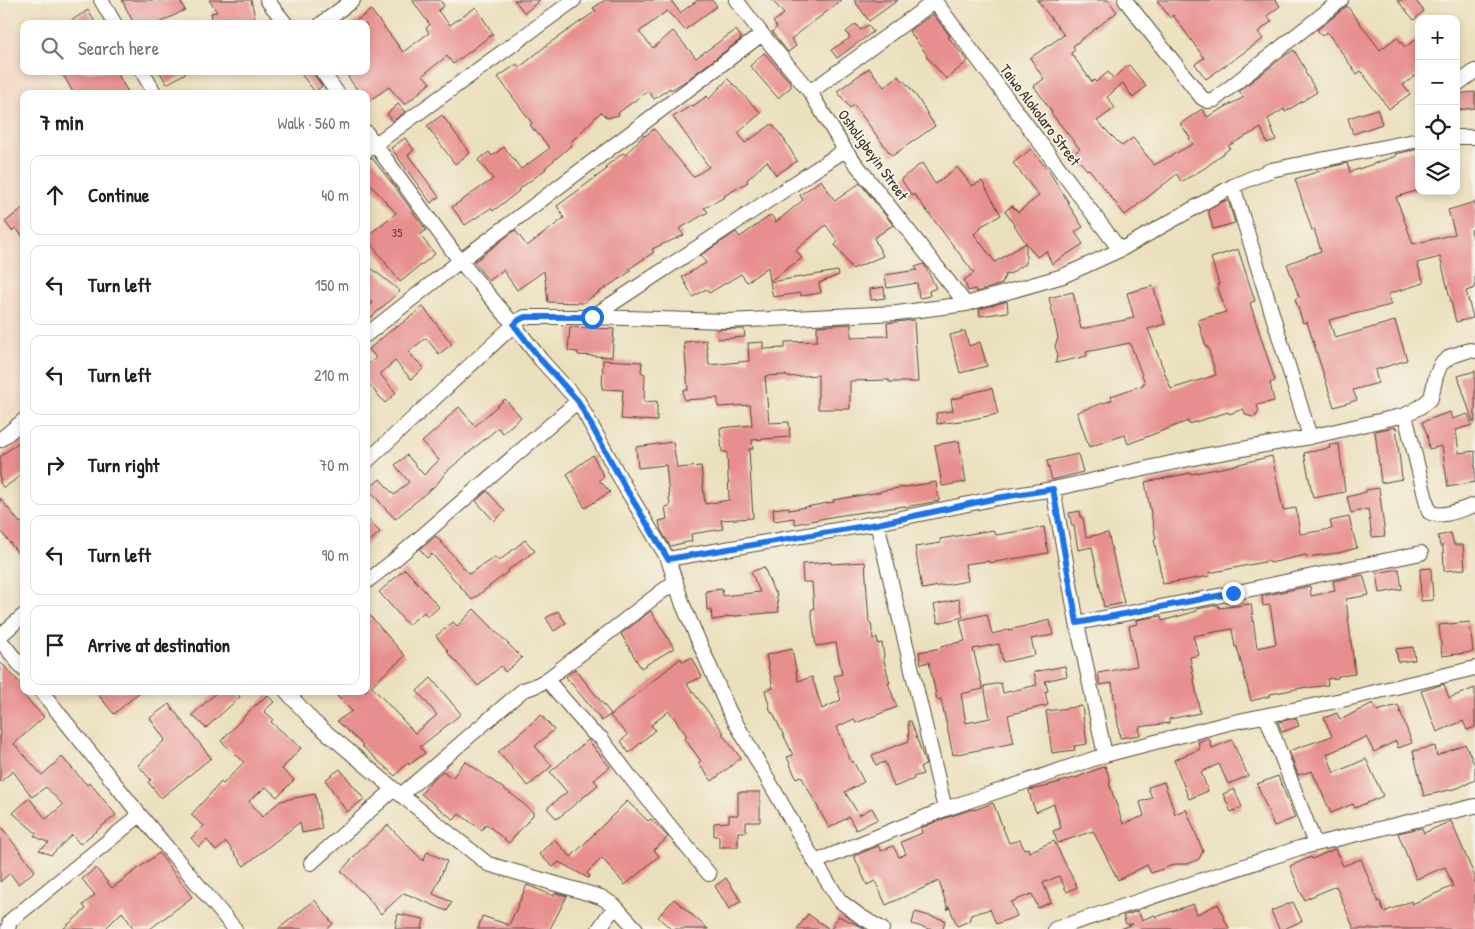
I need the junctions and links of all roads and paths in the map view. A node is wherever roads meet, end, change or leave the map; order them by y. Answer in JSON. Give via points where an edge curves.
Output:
{"nodes":[{"id":1,"x":101,"y":0,"type":"edge"},
{"id":2,"x":266,"y":0,"type":"edge"},
{"id":3,"x":353,"y":0,"type":"edge"},
{"id":4,"x":574,"y":0,"type":"edge"},
{"id":5,"x":736,"y":0,"type":"edge"},
{"id":6,"x":1125,"y":0,"type":"edge"},
{"id":7,"x":1341,"y":0,"type":"edge"},
{"id":8,"x":934,"y":1,"type":"edge"},
{"id":9,"x":1326,"y":4,"type":"edge"},
{"id":10,"x":114,"y":20,"type":"edge"},
{"id":11,"x":283,"y":20,"type":"edge"},
{"id":12,"x":326,"y":20,"type":"edge"},
{"id":13,"x":762,"y":34,"type":"junction"},
{"id":14,"x":1475,"y":71,"type":"edge"},
{"id":15,"x":144,"y":75,"type":"edge"},
{"id":16,"x":325,"y":75,"type":"edge"},
{"id":17,"x":1460,"y":82,"type":"edge"},
{"id":18,"x":153,"y":90,"type":"edge"},
{"id":19,"x":335,"y":90,"type":"edge"},
{"id":20,"x":810,"y":92,"type":"junction"},
{"id":21,"x":1460,"y":137,"type":"edge"},
{"id":22,"x":1475,"y":137,"type":"edge"},
{"id":23,"x":1415,"y":141,"type":"edge"},
{"id":24,"x":371,"y":148,"type":"edge"},
{"id":25,"x":845,"y":150,"type":"junction"},
{"id":26,"x":1233,"y":186,"type":"junction"},
{"id":27,"x":1120,"y":250,"type":"junction"},
{"id":28,"x":460,"y":261,"type":"junction"},
{"id":29,"x":966,"y":304,"type":"junction"},
{"id":30,"x":592,"y":317,"type":"junction"},
{"id":31,"x":514,"y":325,"type":"junction"},
{"id":32,"x":370,"y":332,"type":"edge"},
{"id":33,"x":1475,"y":351,"type":"edge"},
{"id":34,"x":578,"y":401,"type":"junction"},
{"id":35,"x":1405,"y":415,"type":"junction"},
{"id":36,"x":20,"y":423,"type":"edge"},
{"id":37,"x":1310,"y":437,"type":"junction"},
{"id":38,"x":0,"y":440,"type":"edge"},
{"id":39,"x":370,"y":458,"type":"edge"},
{"id":40,"x":1053,"y":489,"type":"junction"},
{"id":41,"x":1475,"y":505,"type":"edge"},
{"id":42,"x":877,"y":524,"type":"junction"},
{"id":43,"x":1421,"y":553,"type":"dead end"},
{"id":44,"x":668,"y":559,"type":"junction"},
{"id":45,"x":370,"y":579,"type":"edge"},
{"id":46,"x":676,"y":581,"type":"junction"},
{"id":47,"x":20,"y":618,"type":"edge"},
{"id":48,"x":1077,"y":623,"type":"junction"},
{"id":49,"x":0,"y":636,"type":"edge"},
{"id":50,"x":0,"y":640,"type":"edge"},
{"id":51,"x":20,"y":665,"type":"edge"},
{"id":52,"x":1475,"y":668,"type":"edge"},
{"id":53,"x":547,"y":680,"type":"junction"},
{"id":54,"x":44,"y":695,"type":"edge"},
{"id":55,"x":290,"y":695,"type":"edge"},
{"id":56,"x":1266,"y":716,"type":"junction"},
{"id":57,"x":1105,"y":755,"type":"junction"},
{"id":58,"x":397,"y":792,"type":"junction"},
{"id":59,"x":1475,"y":806,"type":"edge"},
{"id":60,"x":945,"y":809,"type":"junction"},
{"id":61,"x":140,"y":815,"type":"junction"},
{"id":62,"x":1315,"y":844,"type":"junction"},
{"id":63,"x":815,"y":862,"type":"junction"},
{"id":64,"x":311,"y":863,"type":"dead end"},
{"id":65,"x":709,"y":874,"type":"dead end"},
{"id":66,"x":615,"y":906,"type":"junction"},
{"id":67,"x":8,"y":929,"type":"edge"},
{"id":68,"x":236,"y":929,"type":"edge"},
{"id":69,"x":599,"y":929,"type":"edge"},
{"id":70,"x":636,"y":929,"type":"edge"},
{"id":71,"x":882,"y":929,"type":"edge"},
{"id":72,"x":1055,"y":929,"type":"edge"}],
"edges":[{"from":1,"to":10,"type":"street"},
{"from":2,"to":11,"type":"street"},
{"from":3,"to":12,"type":"street"},
{"from":4,"to":24,"type":"street"},
{"from":5,"to":13,"type":"street","name":"Osholigbeyin Street"},
{"from":6,"to":9,"type":"street","via":[[1202,98],[1208,101],[1214,100]]},
{"from":7,"to":9,"type":"street"},
{"from":8,"to":20,"type":"street"},
{"from":8,"to":27,"type":"street","name":"Taiwo Alokolaro Street"},
{"from":13,"to":20,"type":"street","name":"Osholigbeyin Street"},
{"from":13,"to":28,"type":"street"},
{"from":14,"to":17,"type":"street"},
{"from":15,"to":18,"type":"street"},
{"from":16,"to":19,"type":"street"},
{"from":20,"to":25,"type":"street","name":"Osholigbeyin Street"},
{"from":21,"to":22,"type":"street"},
{"from":23,"to":26,"type":"street","via":[[1271,170]]},
{"from":24,"to":28,"type":"street"},
{"from":25,"to":29,"type":"street","name":"Osholigbeyin Street"},
{"from":25,"to":30,"type":"street"},
{"from":26,"to":27,"type":"street"},
{"from":26,"to":37,"type":"street"},
{"from":27,"to":29,"type":"street","via":[[1063,276]]},
{"from":28,"to":31,"type":"street"},
{"from":28,"to":32,"type":"street"},
{"from":29,"to":30,"type":"street","via":[[897,313],[727,321]]},
{"from":30,"to":31,"type":"street","via":[[525,317]]},
{"from":31,"to":34,"type":"street"},
{"from":31,"to":39,"type":"street"},
{"from":33,"to":35,"type":"street","via":[[1451,356],[1441,364],[1431,398]]},
{"from":34,"to":44,"type":"street"},
{"from":34,"to":45,"type":"street"},
{"from":35,"to":37,"type":"street"},
{"from":35,"to":41,"type":"street","via":[[1429,512],[1442,514]]},
{"from":36,"to":38,"type":"street"},
{"from":37,"to":40,"type":"street"},
{"from":40,"to":42,"type":"street"},
{"from":40,"to":48,"type":"street"},
{"from":42,"to":44,"type":"street"},
{"from":42,"to":60,"type":"street"},
{"from":43,"to":48,"type":"street"},
{"from":44,"to":46,"type":"street"},
{"from":46,"to":53,"type":"street"},
{"from":46,"to":63,"type":"street","via":[[683,605],[729,711]]},
{"from":47,"to":49,"type":"street"},
{"from":48,"to":57,"type":"street"},
{"from":50,"to":51,"type":"street"},
{"from":52,"to":56,"type":"street"},
{"from":53,"to":58,"type":"street","via":[[523,690]]},
{"from":53,"to":65,"type":"street","via":[[592,732],[602,738]]},
{"from":54,"to":61,"type":"street"},
{"from":55,"to":58,"type":"street","via":[[313,721]]},
{"from":56,"to":57,"type":"street"},
{"from":56,"to":62,"type":"street"},
{"from":57,"to":60,"type":"street"},
{"from":58,"to":64,"type":"street"},
{"from":58,"to":66,"type":"street","via":[[488,864],[601,897]]},
{"from":59,"to":62,"type":"street"},
{"from":60,"to":63,"type":"street"},
{"from":61,"to":67,"type":"street","via":[[10,921]]},
{"from":61,"to":68,"type":"street"},
{"from":62,"to":72,"type":"street"},
{"from":63,"to":71,"type":"street","via":[[840,900]]},
{"from":66,"to":69,"type":"street"},
{"from":66,"to":70,"type":"street"}]}
